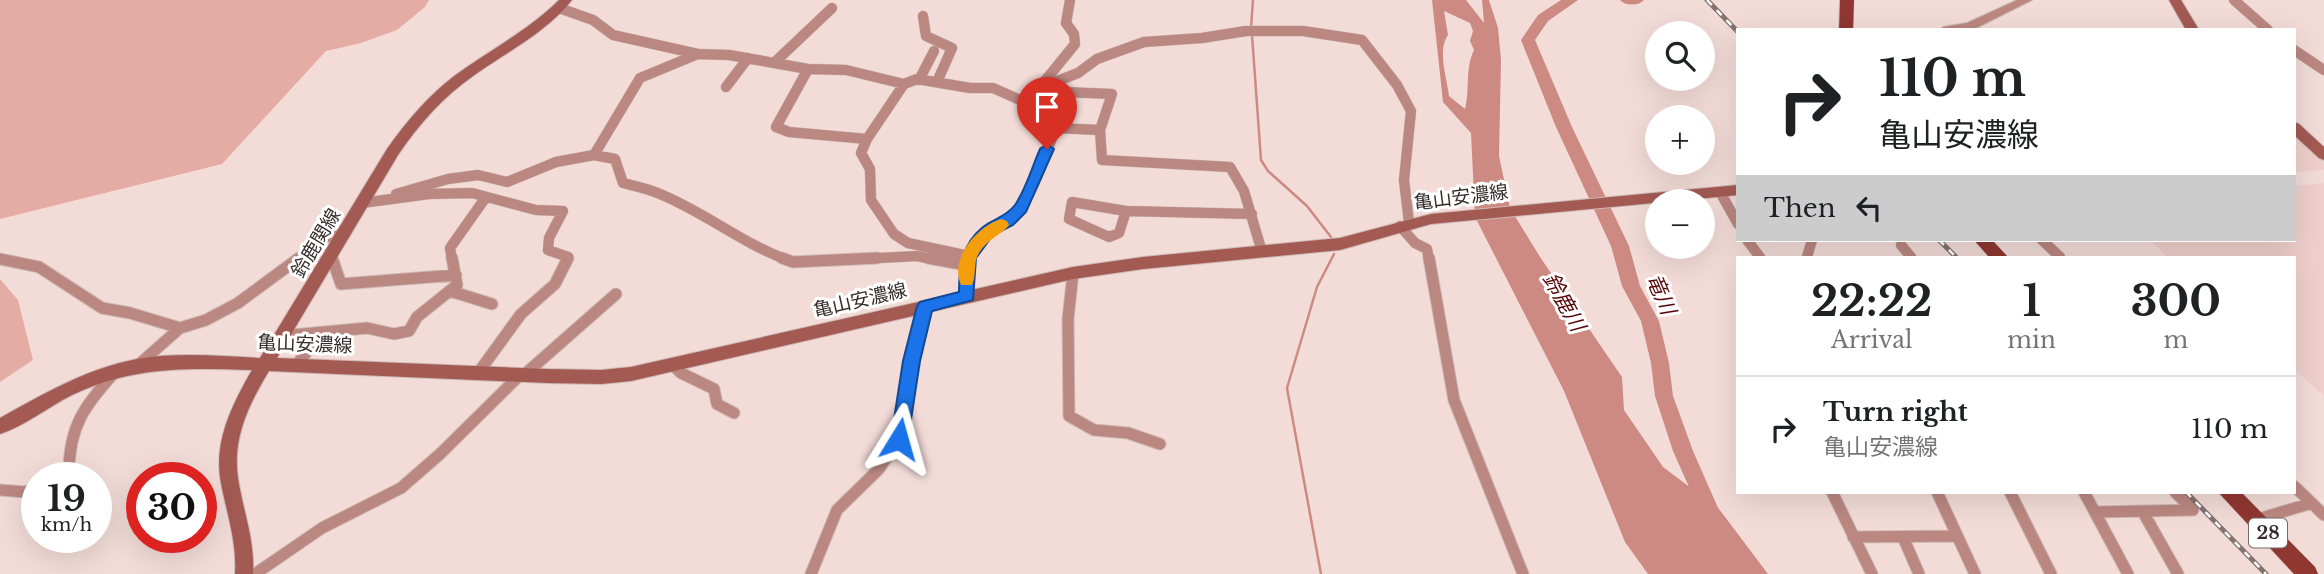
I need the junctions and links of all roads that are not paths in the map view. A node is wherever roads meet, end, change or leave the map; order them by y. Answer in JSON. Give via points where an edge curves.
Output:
{"nodes":[{"id":1,"x":1070,"y":0,"type":"edge"},
{"id":2,"x":1847,"y":0,"type":"edge"},
{"id":3,"x":2026,"y":0,"type":"edge"},
{"id":4,"x":2175,"y":0,"type":"edge"},
{"id":5,"x":2234,"y":0,"type":"edge"},
{"id":6,"x":562,"y":4,"type":"edge"},
{"id":7,"x":832,"y":8,"type":"dead end"},
{"id":8,"x":923,"y":16,"type":"dead end"},
{"id":9,"x":1846,"y":28,"type":"edge"},
{"id":10,"x":1958,"y":28,"type":"edge"},
{"id":11,"x":2192,"y":28,"type":"edge"},
{"id":12,"x":2266,"y":28,"type":"edge"},
{"id":13,"x":934,"y":51,"type":"dead end"},
{"id":14,"x":698,"y":54,"type":"junction"},
{"id":15,"x":2299,"y":57,"type":"edge"},
{"id":16,"x":747,"y":58,"type":"junction"},
{"id":17,"x":775,"y":62,"type":"junction"},
{"id":18,"x":808,"y":69,"type":"junction"},
{"id":19,"x":2324,"y":70,"type":"edge"},
{"id":20,"x":919,"y":80,"type":"junction"},
{"id":21,"x":937,"y":82,"type":"junction"},
{"id":22,"x":904,"y":84,"type":"junction"},
{"id":23,"x":1045,"y":85,"type":"junction"},
{"id":24,"x":726,"y":87,"type":"dead end"},
{"id":25,"x":1027,"y":103,"type":"junction"},
{"id":26,"x":1056,"y":128,"type":"junction"},
{"id":27,"x":2296,"y":129,"type":"edge"},
{"id":28,"x":1100,"y":130,"type":"junction"},
{"id":29,"x":867,"y":139,"type":"junction"},
{"id":30,"x":594,"y":155,"type":"junction"},
{"id":31,"x":2324,"y":155,"type":"edge"},
{"id":32,"x":1736,"y":190,"type":"edge"},
{"id":33,"x":1717,"y":192,"type":"junction"},
{"id":34,"x":486,"y":197,"type":"junction"},
{"id":35,"x":380,"y":201,"type":"junction"},
{"id":36,"x":362,"y":203,"type":"junction"},
{"id":37,"x":1126,"y":211,"type":"junction"},
{"id":38,"x":1252,"y":214,"type":"junction"},
{"id":39,"x":1736,"y":220,"type":"edge"},
{"id":40,"x":1405,"y":225,"type":"junction"},
{"id":41,"x":345,"y":233,"type":"junction"},
{"id":42,"x":1749,"y":242,"type":"edge"},
{"id":43,"x":1984,"y":242,"type":"edge"},
{"id":44,"x":2044,"y":242,"type":"edge"},
{"id":45,"x":1901,"y":245,"type":"dead end"},
{"id":46,"x":1262,"y":252,"type":"junction"},
{"id":47,"x":331,"y":256,"type":"junction"},
{"id":48,"x":1759,"y":256,"type":"edge"},
{"id":49,"x":1910,"y":256,"type":"edge"},
{"id":50,"x":1997,"y":256,"type":"edge"},
{"id":51,"x":2059,"y":256,"type":"edge"},
{"id":52,"x":0,"y":259,"type":"edge"},
{"id":53,"x":968,"y":261,"type":"junction"},
{"id":54,"x":1073,"y":273,"type":"junction"},
{"id":55,"x":456,"y":275,"type":"junction"},
{"id":56,"x":450,"y":291,"type":"junction"},
{"id":57,"x":616,"y":294,"type":"dead end"},
{"id":58,"x":967,"y":296,"type":"junction"},
{"id":59,"x":492,"y":304,"type":"dead end"},
{"id":60,"x":925,"y":306,"type":"junction"},
{"id":61,"x":180,"y":328,"type":"junction"},
{"id":62,"x":323,"y":333,"type":"junction"},
{"id":63,"x":292,"y":335,"type":"dead end"},
{"id":64,"x":267,"y":363,"type":"junction"},
{"id":65,"x":297,"y":364,"type":"junction"},
{"id":66,"x":673,"y":365,"type":"junction"},
{"id":67,"x":137,"y":366,"type":"junction"},
{"id":68,"x":115,"y":372,"type":"junction"},
{"id":69,"x":478,"y":373,"type":"junction"},
{"id":70,"x":522,"y":374,"type":"junction"},
{"id":71,"x":734,"y":413,"type":"dead end"},
{"id":72,"x":0,"y":427,"type":"edge"},
{"id":73,"x":1160,"y":444,"type":"dead end"},
{"id":74,"x":69,"y":462,"type":"edge"},
{"id":75,"x":2296,"y":488,"type":"edge"},
{"id":76,"x":0,"y":490,"type":"edge"},
{"id":77,"x":21,"y":492,"type":"edge"},
{"id":78,"x":1833,"y":494,"type":"edge"},
{"id":79,"x":1938,"y":494,"type":"edge"},
{"id":80,"x":2011,"y":494,"type":"edge"},
{"id":81,"x":2085,"y":494,"type":"edge"},
{"id":82,"x":2177,"y":494,"type":"edge"},
{"id":83,"x":2230,"y":494,"type":"edge"},
{"id":84,"x":2312,"y":503,"type":"junction"},
{"id":85,"x":2095,"y":512,"type":"junction"},
{"id":86,"x":2143,"y":512,"type":"junction"},
{"id":87,"x":2324,"y":515,"type":"edge"},
{"id":88,"x":2255,"y":520,"type":"junction"},
{"id":89,"x":1957,"y":536,"type":"junction"},
{"id":90,"x":1853,"y":537,"type":"junction"},
{"id":91,"x":1903,"y":537,"type":"junction"},
{"id":92,"x":244,"y":574,"type":"edge"},
{"id":93,"x":255,"y":574,"type":"edge"},
{"id":94,"x":811,"y":574,"type":"edge"},
{"id":95,"x":1523,"y":574,"type":"edge"},
{"id":96,"x":1872,"y":574,"type":"edge"},
{"id":97,"x":1919,"y":574,"type":"edge"},
{"id":98,"x":1975,"y":574,"type":"edge"},
{"id":99,"x":2051,"y":574,"type":"edge"},
{"id":100,"x":2128,"y":574,"type":"edge"},
{"id":101,"x":2178,"y":574,"type":"edge"},
{"id":102,"x":2308,"y":574,"type":"edge"}],
"edges":[{"from":1,"to":23,"type":"street","via":[[1066,23],[1075,44]]},
{"from":2,"to":9,"type":"main road"},
{"from":3,"to":10,"type":"street"},
{"from":4,"to":11,"type":"main road"},
{"from":5,"to":12,"type":"street"},
{"from":6,"to":14,"type":"street","via":[[612,35]]},
{"from":6,"to":36,"type":"main road","name":"鈴鹿関線","via":[[437,97],[398,144]]},
{"from":7,"to":17,"type":"street"},
{"from":8,"to":21,"type":"street","via":[[926,36],[952,48]]},
{"from":13,"to":20,"type":"street"},
{"from":14,"to":16,"type":"street"},
{"from":14,"to":30,"type":"street","via":[[640,78]]},
{"from":15,"to":19,"type":"street"},
{"from":16,"to":17,"type":"street"},
{"from":16,"to":24,"type":"street"},
{"from":17,"to":18,"type":"street"},
{"from":18,"to":22,"type":"street","via":[[846,70]]},
{"from":18,"to":29,"type":"street","via":[[776,127]]},
{"from":20,"to":21,"type":"street"},
{"from":20,"to":22,"type":"street"},
{"from":21,"to":25,"type":"street","via":[[993,88]]},
{"from":22,"to":29,"type":"street"},
{"from":23,"to":25,"type":"street"},
{"from":23,"to":28,"type":"street","via":[[1065,92],[1112,94]]},
{"from":23,"to":40,"type":"street","via":[[1078,74],[1097,59],[1130,45],[1251,31],[1311,32],[1362,40],[1404,93],[1411,112]]},
{"from":25,"to":26,"type":"street","via":[[1054,120]]},
{"from":26,"to":28,"type":"street"},
{"from":26,"to":53,"type":"street","via":[[1021,208],[988,231]]},
{"from":27,"to":31,"type":"main road"},
{"from":28,"to":38,"type":"street","via":[[1102,160],[1230,167]]},
{"from":29,"to":53,"type":"street","via":[[860,153],[870,169],[871,200],[894,234],[908,243]]},
{"from":30,"to":35,"type":"street","via":[[556,162],[507,182],[485,176],[457,177]]},
{"from":30,"to":53,"type":"street","via":[[615,159],[623,183],[659,193],[769,255],[806,262],[918,256]]},
{"from":32,"to":33,"type":"main road","name":"亀山安濃線"},
{"from":33,"to":39,"type":"street"},
{"from":33,"to":40,"type":"main road","name":"亀山安濃線"},
{"from":34,"to":35,"type":"street","via":[[456,192]]},
{"from":34,"to":55,"type":"street","via":[[450,248]]},
{"from":34,"to":69,"type":"street","via":[[536,210],[563,211],[548,250],[568,257],[555,284],[521,314]]},
{"from":35,"to":36,"type":"street"},
{"from":36,"to":41,"type":"main road","name":"鈴鹿関線"},
{"from":37,"to":37,"type":"street","via":[[1072,202],[1069,219],[1109,237],[1119,233]]},
{"from":37,"to":38,"type":"street"},
{"from":38,"to":46,"type":"street"},
{"from":40,"to":46,"type":"main road","name":"亀山安濃線","via":[[1349,243]]},
{"from":40,"to":95,"type":"street","via":[[1415,243],[1427,249],[1454,400]]},
{"from":41,"to":47,"type":"main road","name":"鈴鹿関線"},
{"from":41,"to":61,"type":"street","via":[[327,237],[221,313]]},
{"from":42,"to":48,"type":"street"},
{"from":43,"to":50,"type":"main road"},
{"from":44,"to":51,"type":"street"},
{"from":45,"to":49,"type":"street"},
{"from":46,"to":54,"type":"main road","name":"亀山安濃線"},
{"from":47,"to":55,"type":"street","via":[[341,285]]},
{"from":47,"to":64,"type":"main road","name":"鈴鹿関線"},
{"from":52,"to":61,"type":"street","via":[[39,267],[102,309]]},
{"from":53,"to":58,"type":"street"},
{"from":54,"to":58,"type":"main road","name":"亀山安濃線"},
{"from":54,"to":73,"type":"street","via":[[1068,319],[1069,416],[1094,430],[1128,433]]},
{"from":55,"to":56,"type":"street","via":[[457,285]]},
{"from":56,"to":59,"type":"street"},
{"from":56,"to":62,"type":"street","via":[[417,317],[409,331],[394,334],[367,328]]},
{"from":57,"to":70,"type":"street"},
{"from":58,"to":60,"type":"main road","name":"亀山安濃線"},
{"from":60,"to":66,"type":"main road","name":"亀山安濃線"},
{"from":60,"to":94,"type":"street","via":[[899,439],[879,469],[837,510]]},
{"from":61,"to":67,"type":"street"},
{"from":62,"to":63,"type":"street"},
{"from":62,"to":65,"type":"street"},
{"from":64,"to":65,"type":"main road","name":"亀山安濃線"},
{"from":64,"to":67,"type":"main road","name":"亀山安濃線","via":[[185,361]]},
{"from":64,"to":92,"type":"main road","name":"鈴鹿関線","via":[[233,424],[228,448],[228,473],[245,535]]},
{"from":65,"to":69,"type":"main road","name":"亀山安濃線"},
{"from":66,"to":70,"type":"main road","name":"亀山安濃線","via":[[601,377]]},
{"from":66,"to":71,"type":"street","via":[[714,389],[719,406]]},
{"from":67,"to":68,"type":"main road","name":"亀山安濃線"},
{"from":68,"to":72,"type":"main road","name":"亀山安濃線","via":[[48,398]]},
{"from":68,"to":74,"type":"street","via":[[73,431]]},
{"from":69,"to":70,"type":"main road","name":"亀山安濃線"},
{"from":70,"to":93,"type":"street","via":[[401,488],[322,528]]},
{"from":75,"to":84,"type":"street"},
{"from":76,"to":77,"type":"street"},
{"from":78,"to":90,"type":"street"},
{"from":79,"to":89,"type":"street"},
{"from":80,"to":99,"type":"street"},
{"from":81,"to":85,"type":"street"},
{"from":82,"to":86,"type":"street","via":[[2193,510]]},
{"from":83,"to":88,"type":"main road","number":"28"},
{"from":84,"to":87,"type":"street"},
{"from":84,"to":88,"type":"street"},
{"from":85,"to":86,"type":"street"},
{"from":85,"to":100,"type":"street"},
{"from":86,"to":101,"type":"street"},
{"from":88,"to":102,"type":"main road","number":"28"},
{"from":89,"to":91,"type":"street"},
{"from":89,"to":98,"type":"street"},
{"from":90,"to":91,"type":"street"},
{"from":90,"to":96,"type":"street"},
{"from":91,"to":97,"type":"street"}]}
